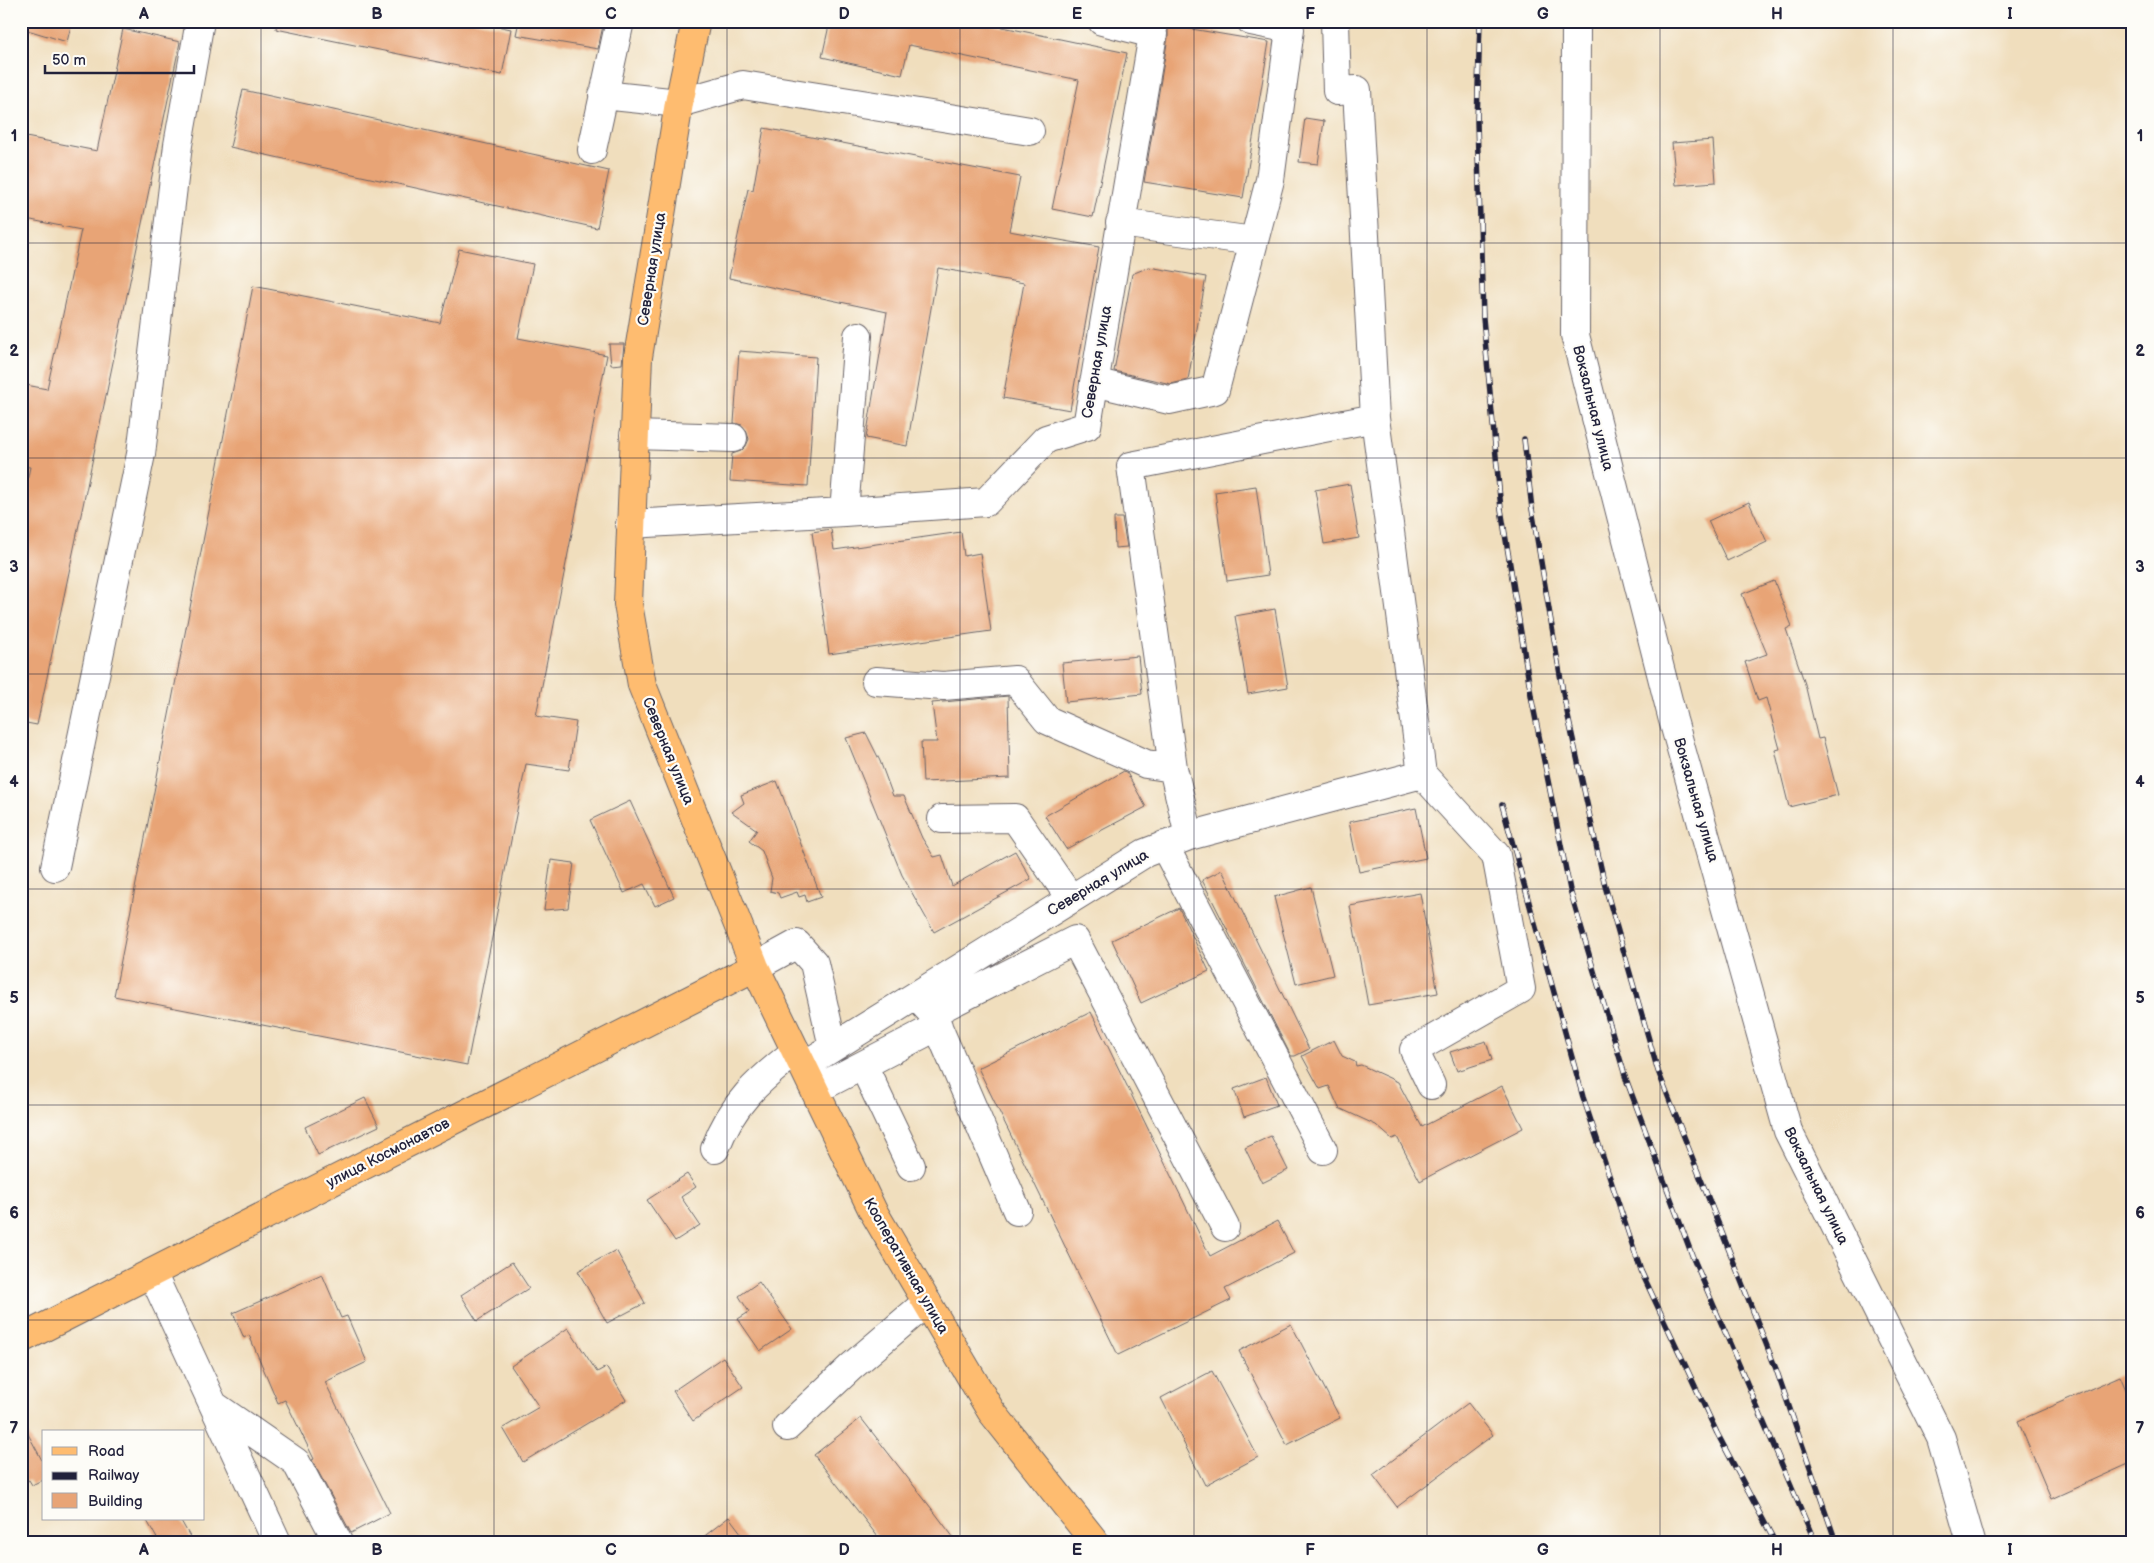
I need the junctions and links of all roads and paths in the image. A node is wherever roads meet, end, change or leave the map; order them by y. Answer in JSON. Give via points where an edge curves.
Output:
{"nodes":[{"id":1,"x":200,"y":21,"type":"edge"},
{"id":2,"x":620,"y":21,"type":"edge"},
{"id":3,"x":696,"y":21,"type":"edge"},
{"id":4,"x":1102,"y":21,"type":"edge"},
{"id":5,"x":1251,"y":21,"type":"edge"},
{"id":6,"x":1335,"y":21,"type":"edge"},
{"id":7,"x":1576,"y":21,"type":"edge"},
{"id":8,"x":1154,"y":28,"type":"edge"},
{"id":9,"x":603,"y":95,"type":"junction"},
{"id":10,"x":679,"y":103,"type":"junction"},
{"id":11,"x":1030,"y":131,"type":"dead end"},
{"id":12,"x":592,"y":150,"type":"dead end"},
{"id":13,"x":1120,"y":223,"type":"junction"},
{"id":14,"x":1254,"y":241,"type":"junction"},
{"id":15,"x":858,"y":336,"type":"dead end"},
{"id":16,"x":1094,"y":382,"type":"junction"},
{"id":17,"x":1375,"y":418,"type":"junction"},
{"id":18,"x":634,"y":435,"type":"junction"},
{"id":19,"x":733,"y":438,"type":"dead end"},
{"id":20,"x":844,"y":512,"type":"junction"},
{"id":21,"x":630,"y":524,"type":"junction"},
{"id":22,"x":876,"y":681,"type":"dead end"},
{"id":23,"x":1173,"y":768,"type":"junction"},
{"id":24,"x":1422,"y":774,"type":"junction"},
{"id":25,"x":942,"y":819,"type":"dead end"},
{"id":26,"x":1176,"y":841,"type":"junction"},
{"id":27,"x":55,"y":868,"type":"dead end"},
{"id":28,"x":1071,"y":898,"type":"junction"},
{"id":29,"x":755,"y":967,"type":"junction"},
{"id":30,"x":929,"y":1011,"type":"junction"},
{"id":31,"x":833,"y":1047,"type":"junction"},
{"id":32,"x":799,"y":1058,"type":"junction"},
{"id":33,"x":863,"y":1065,"type":"junction"},
{"id":34,"x":1431,"y":1085,"type":"dead end"},
{"id":35,"x":815,"y":1090,"type":"junction"},
{"id":36,"x":716,"y":1150,"type":"dead end"},
{"id":37,"x":1323,"y":1150,"type":"dead end"},
{"id":38,"x":911,"y":1166,"type":"dead end"},
{"id":39,"x":1017,"y":1211,"type":"dead end"},
{"id":40,"x":1225,"y":1227,"type":"dead end"},
{"id":41,"x":152,"y":1273,"type":"junction"},
{"id":42,"x":927,"y":1302,"type":"junction"},
{"id":43,"x":21,"y":1339,"type":"edge"},
{"id":44,"x":214,"y":1405,"type":"junction"},
{"id":45,"x":787,"y":1428,"type":"dead end"},
{"id":46,"x":277,"y":1542,"type":"edge"},
{"id":47,"x":338,"y":1542,"type":"edge"},
{"id":48,"x":1095,"y":1542,"type":"edge"},
{"id":49,"x":1971,"y":1542,"type":"edge"}],
"edges":[{"from":1,"to":27,"type":"street","via":[[178,145],[141,454]]},
{"from":2,"to":9,"type":"street"},
{"from":3,"to":10,"type":"main road","name":"Северная улица"},
{"from":4,"to":8,"type":"street"},
{"from":5,"to":14,"type":"street","via":[[1290,29],[1270,180]]},
{"from":6,"to":17,"type":"street","via":[[1337,91],[1357,90]]},
{"from":7,"to":49,"type":"street","name":"Вокзальная улица","via":[[1575,335],[1673,720],[1788,1131],[1941,1438]]},
{"from":8,"to":13,"type":"street","name":"Северная улица"},
{"from":9,"to":10,"type":"street"},
{"from":9,"to":12,"type":"street"},
{"from":10,"to":11,"type":"street","via":[[743,85]]},
{"from":10,"to":18,"type":"main road","name":"Северная улица","via":[[638,357]]},
{"from":13,"to":14,"type":"street"},
{"from":13,"to":16,"type":"street","name":"Северная улица"},
{"from":14,"to":16,"type":"street","via":[[1215,390],[1169,400]]},
{"from":15,"to":20,"type":"street"},
{"from":16,"to":20,"type":"street","name":"Северная улица","via":[[1086,426],[1046,439],[986,502]]},
{"from":17,"to":23,"type":"street","via":[[1131,466]]},
{"from":17,"to":24,"type":"street"},
{"from":18,"to":19,"type":"street"},
{"from":18,"to":21,"type":"main road","name":"Северная улица"},
{"from":20,"to":21,"type":"street","name":"Северная улица"},
{"from":21,"to":29,"type":"main road","name":"Северная улица","via":[[628,604],[642,685]]},
{"from":22,"to":23,"type":"street","via":[[943,686],[1015,680],[1047,720],[1146,764]]},
{"from":23,"to":26,"type":"street"},
{"from":24,"to":26,"type":"street","name":"Северная улица"},
{"from":24,"to":34,"type":"street","via":[[1496,855],[1521,989],[1414,1050]]},
{"from":25,"to":28,"type":"street","via":[[1015,818]]},
{"from":26,"to":28,"type":"street","name":"Северная улица","via":[[1145,852]]},
{"from":26,"to":37,"type":"street"},
{"from":28,"to":30,"type":"street","name":"Северная улица"},
{"from":29,"to":31,"type":"street","via":[[797,944],[814,963]]},
{"from":29,"to":32,"type":"main road","name":"Кооперативная улица"},
{"from":29,"to":41,"type":"main road","name":"улица Космонавтов"},
{"from":30,"to":31,"type":"street","name":"Северная улица"},
{"from":30,"to":33,"type":"street"},
{"from":30,"to":39,"type":"street"},
{"from":30,"to":40,"type":"street","via":[[1075,940]]},
{"from":31,"to":32,"type":"street","name":"Северная улица"},
{"from":32,"to":35,"type":"main road","name":"Кооперативная улица"},
{"from":32,"to":36,"type":"street","name":"Северная улица","via":[[760,1080],[723,1127]]},
{"from":33,"to":35,"type":"street"},
{"from":33,"to":38,"type":"street"},
{"from":35,"to":42,"type":"main road","name":"Кооперативная улица","via":[[873,1211]]},
{"from":41,"to":43,"type":"main road","name":"улица Космонавтов"},
{"from":41,"to":44,"type":"street"},
{"from":42,"to":45,"type":"street","via":[[850,1366]]},
{"from":42,"to":48,"type":"main road","name":"Кооперативная улица","via":[[991,1411]]},
{"from":44,"to":46,"type":"street"},
{"from":44,"to":47,"type":"street","via":[[296,1462]]}]}
